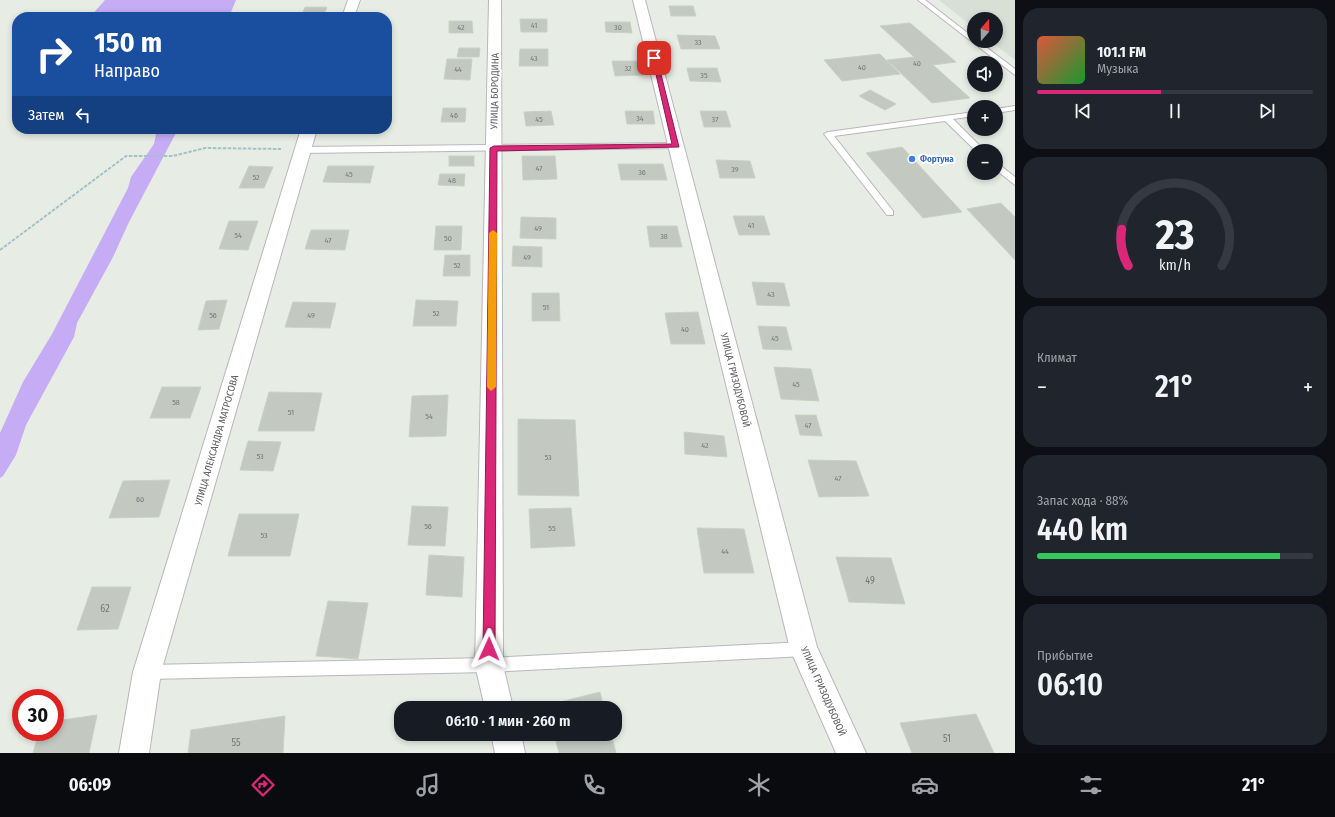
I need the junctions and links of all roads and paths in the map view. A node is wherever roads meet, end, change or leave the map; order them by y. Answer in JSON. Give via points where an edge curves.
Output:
{"nodes":[{"id":1,"x":354,"y":0,"type":"edge"},
{"id":2,"x":495,"y":0,"type":"edge"},
{"id":3,"x":639,"y":0,"type":"edge"},
{"id":4,"x":921,"y":0,"type":"edge"},
{"id":5,"x":350,"y":12,"type":"edge"},
{"id":6,"x":1015,"y":73,"type":"edge"},
{"id":7,"x":1015,"y":108,"type":"edge"},
{"id":8,"x":1003,"y":109,"type":"edge"},
{"id":9,"x":967,"y":115,"type":"edge"},
{"id":10,"x":947,"y":118,"type":"junction"},
{"id":11,"x":307,"y":134,"type":"edge"},
{"id":12,"x":974,"y":144,"type":"edge"},
{"id":13,"x":676,"y":146,"type":"junction"},
{"id":14,"x":494,"y":148,"type":"junction"},
{"id":15,"x":302,"y":150,"type":"junction"},
{"id":16,"x":1003,"y":171,"type":"edge"},
{"id":17,"x":1015,"y":182,"type":"edge"},
{"id":18,"x":890,"y":214,"type":"dead end"},
{"id":19,"x":0,"y":250,"type":"edge"},
{"id":20,"x":804,"y":649,"type":"junction"},
{"id":21,"x":489,"y":665,"type":"junction"},
{"id":22,"x":147,"y":672,"type":"junction"},
{"id":23,"x":497,"y":701,"type":"edge"},
{"id":24,"x":507,"y":741,"type":"edge"},
{"id":25,"x":134,"y":753,"type":"edge"},
{"id":26,"x":510,"y":753,"type":"edge"},
{"id":27,"x":851,"y":753,"type":"edge"}],
"edges":[{"from":1,"to":5,"type":"street"},
{"from":2,"to":14,"type":"street","name":"УЛИЦА БОРОДИНА"},
{"from":3,"to":13,"type":"street","name":"УЛИЦА ГРИЗОДУБОВОЙ"},
{"from":4,"to":6,"type":"lane"},
{"from":7,"to":8,"type":"lane"},
{"from":9,"to":10,"type":"lane"},
{"from":10,"to":12,"type":"lane"},
{"from":10,"to":18,"type":"lane","via":[[828,134]]},
{"from":11,"to":15,"type":"street","name":"УЛИЦА АЛЕКСАНДРА МАТРОСОВА"},
{"from":13,"to":14,"type":"lane"},
{"from":13,"to":20,"type":"street","name":"УЛИЦА ГРИЗОДУБОВОЙ"},
{"from":14,"to":15,"type":"lane"},
{"from":14,"to":21,"type":"street","name":"УЛИЦА БОРОДИНА"},
{"from":15,"to":19,"type":"path","via":[[205,148],[173,156],[126,156]]},
{"from":15,"to":22,"type":"street","name":"УЛИЦА АЛЕКСАНДРА МАТРОСОВА"},
{"from":16,"to":17,"type":"lane"},
{"from":20,"to":21,"type":"lane"},
{"from":20,"to":27,"type":"street","name":"УЛИЦА ГРИЗОДУБОВОЙ"},
{"from":21,"to":22,"type":"lane"},
{"from":21,"to":23,"type":"street","name":"УЛИЦА БОРОДИНА"},
{"from":22,"to":25,"type":"street","name":"УЛИЦА АЛЕКСАНДРА МАТРОСОВА"},
{"from":24,"to":26,"type":"street"}]}
